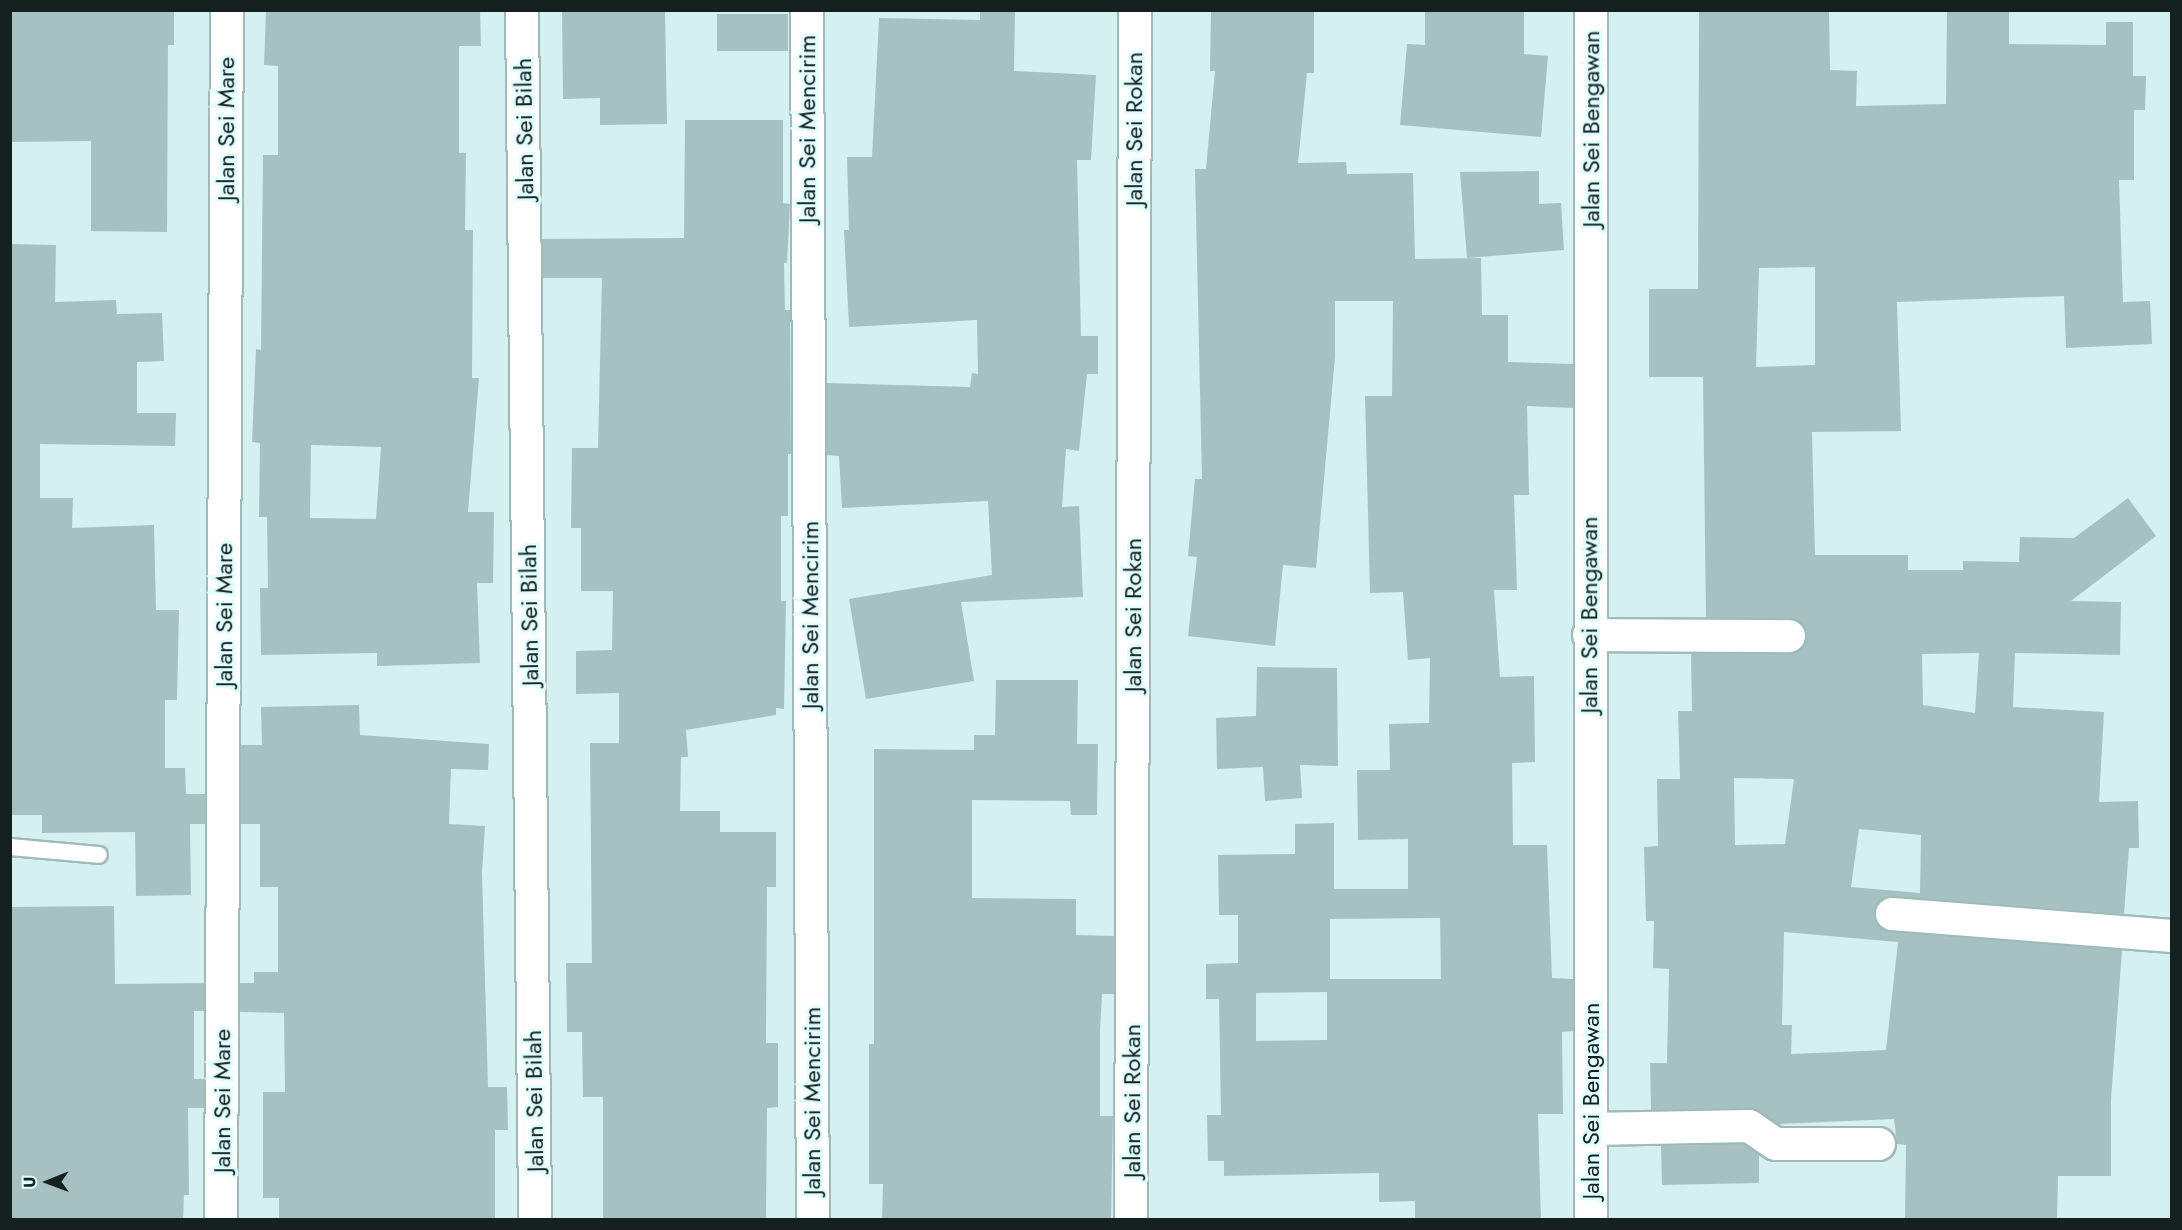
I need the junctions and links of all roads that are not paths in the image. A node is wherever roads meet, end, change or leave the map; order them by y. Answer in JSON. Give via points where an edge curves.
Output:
{"nodes":[{"id":1,"x":227,"y":10,"type":"edge"},
{"id":2,"x":522,"y":10,"type":"edge"},
{"id":3,"x":807,"y":10,"type":"edge"},
{"id":4,"x":1135,"y":10,"type":"edge"},
{"id":5,"x":1591,"y":10,"type":"edge"},
{"id":6,"x":1589,"y":636,"type":"junction"},
{"id":7,"x":1789,"y":636,"type":"dead end"},
{"id":8,"x":10,"y":847,"type":"edge"},
{"id":9,"x":99,"y":855,"type":"dead end"},
{"id":10,"x":1892,"y":914,"type":"dead end"},
{"id":11,"x":2172,"y":936,"type":"edge"},
{"id":12,"x":1592,"y":1129,"type":"junction"},
{"id":13,"x":1880,"y":1144,"type":"dead end"},
{"id":14,"x":221,"y":1220,"type":"edge"},
{"id":15,"x":535,"y":1220,"type":"edge"},
{"id":16,"x":813,"y":1220,"type":"edge"},
{"id":17,"x":1131,"y":1220,"type":"edge"},
{"id":18,"x":1591,"y":1220,"type":"edge"}],
"edges":[{"from":1,"to":14,"type":"street","name":"Jalan Sei Mare"},
{"from":2,"to":15,"type":"street","name":"Jalan Sei Bilah"},
{"from":3,"to":16,"type":"street","name":"Jalan Sei Mencirim"},
{"from":4,"to":17,"type":"street","name":"Jalan Sei Rokan"},
{"from":5,"to":6,"type":"street","name":"Jalan Sei Bengawan"},
{"from":6,"to":7,"type":"street"},
{"from":6,"to":12,"type":"street","name":"Jalan Sei Bengawan"},
{"from":8,"to":9,"type":"lane"},
{"from":10,"to":11,"type":"street"},
{"from":12,"to":13,"type":"street","via":[[1749,1126],[1776,1144]]},
{"from":12,"to":18,"type":"street","name":"Jalan Sei Bengawan"}]}
